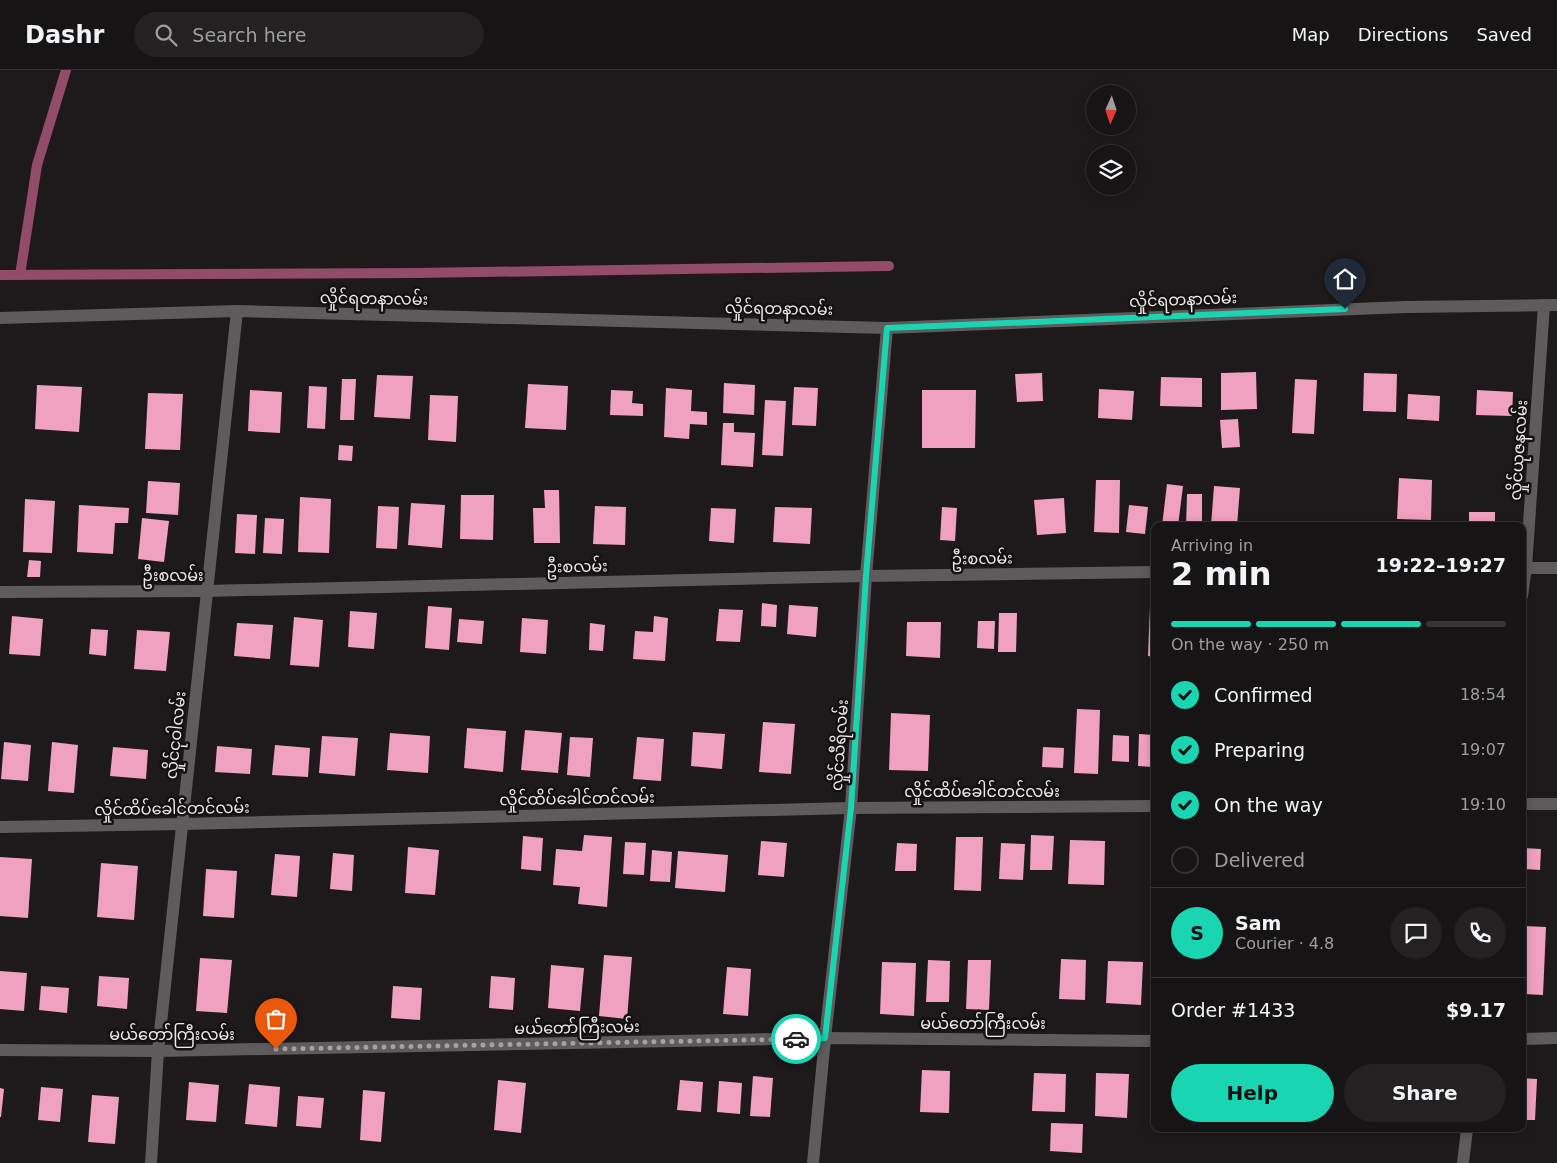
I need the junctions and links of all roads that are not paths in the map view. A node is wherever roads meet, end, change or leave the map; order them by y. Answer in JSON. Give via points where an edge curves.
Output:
{"nodes":[{"id":1,"x":1551,"y":305,"type":"edge"},
{"id":2,"x":237,"y":311,"type":"junction"},
{"id":3,"x":0,"y":318,"type":"edge"},
{"id":4,"x":887,"y":328,"type":"junction"},
{"id":5,"x":1526,"y":549,"type":"edge"},
{"id":6,"x":1526,"y":568,"type":"edge"},
{"id":7,"x":1557,"y":568,"type":"edge"},
{"id":8,"x":1151,"y":572,"type":"edge"},
{"id":9,"x":866,"y":576,"type":"junction"},
{"id":10,"x":206,"y":591,"type":"junction"},
{"id":11,"x":0,"y":592,"type":"edge"},
{"id":12,"x":1526,"y":804,"type":"edge"},
{"id":13,"x":1557,"y":804,"type":"edge"},
{"id":14,"x":1151,"y":806,"type":"edge"},
{"id":15,"x":851,"y":808,"type":"junction"},
{"id":16,"x":182,"y":824,"type":"junction"},
{"id":17,"x":0,"y":827,"type":"edge"},
{"id":18,"x":825,"y":1038,"type":"junction"},
{"id":19,"x":1557,"y":1038,"type":"edge"},
{"id":20,"x":1526,"y":1039,"type":"edge"},
{"id":21,"x":1151,"y":1040,"type":"edge"},
{"id":22,"x":0,"y":1050,"type":"edge"},
{"id":23,"x":158,"y":1051,"type":"junction"},
{"id":24,"x":1467,"y":1132,"type":"edge"},
{"id":25,"x":151,"y":1163,"type":"edge"},
{"id":26,"x":813,"y":1163,"type":"edge"},
{"id":27,"x":1464,"y":1163,"type":"edge"}],
"edges":[{"from":1,"to":4,"type":"street","name":"လှိုင်ရတနာလမ်း","via":[[1405,307]]},
{"from":1,"to":5,"type":"street","name":"လှိုင်ယုဇနလမ်း"},
{"from":2,"to":3,"type":"street","name":"လှိုင်ရတနာလမ်း"},
{"from":2,"to":4,"type":"street","name":"လှိုင်ရတနာလမ်း"},
{"from":2,"to":10,"type":"street","name":"လှိုင်ငုဝါလမ်း"},
{"from":4,"to":9,"type":"street","name":"လှိုင်သီရိလမ်း"},
{"from":6,"to":7,"type":"street"},
{"from":8,"to":9,"type":"street","name":"ဦးစလမ်း"},
{"from":9,"to":10,"type":"street","name":"ဦးစလမ်း"},
{"from":9,"to":15,"type":"street","name":"လှိုင်သီရိလမ်း"},
{"from":10,"to":11,"type":"street","name":"ဦးစလမ်း"},
{"from":10,"to":16,"type":"street","name":"လှိုင်ငုဝါလမ်း"},
{"from":12,"to":13,"type":"street"},
{"from":14,"to":15,"type":"street","name":"လှိုင်ထိပ်ခေါင်တင်လမ်း"},
{"from":15,"to":16,"type":"street","name":"လှိုင်ထိပ်ခေါင်တင်လမ်း"},
{"from":15,"to":18,"type":"street","name":"လှိုင်သီရိလမ်း"},
{"from":16,"to":17,"type":"street","name":"လှိုင်ထိပ်ခေါင်တင်လမ်း"},
{"from":16,"to":23,"type":"street","name":"လှိုင်ငုဝါလမ်း"},
{"from":18,"to":21,"type":"street","name":"မယ်တော်ကြီးလမ်း"},
{"from":18,"to":23,"type":"street","name":"မယ်တော်ကြီးလမ်း"},
{"from":18,"to":26,"type":"street","name":"လှိုင်သီရိလမ်း"},
{"from":19,"to":20,"type":"street"},
{"from":22,"to":23,"type":"street","name":"မယ်တော်ကြီးလမ်း"},
{"from":23,"to":25,"type":"street","name":"လှိုင်ငုဝါလမ်း"},
{"from":24,"to":27,"type":"street"}]}
